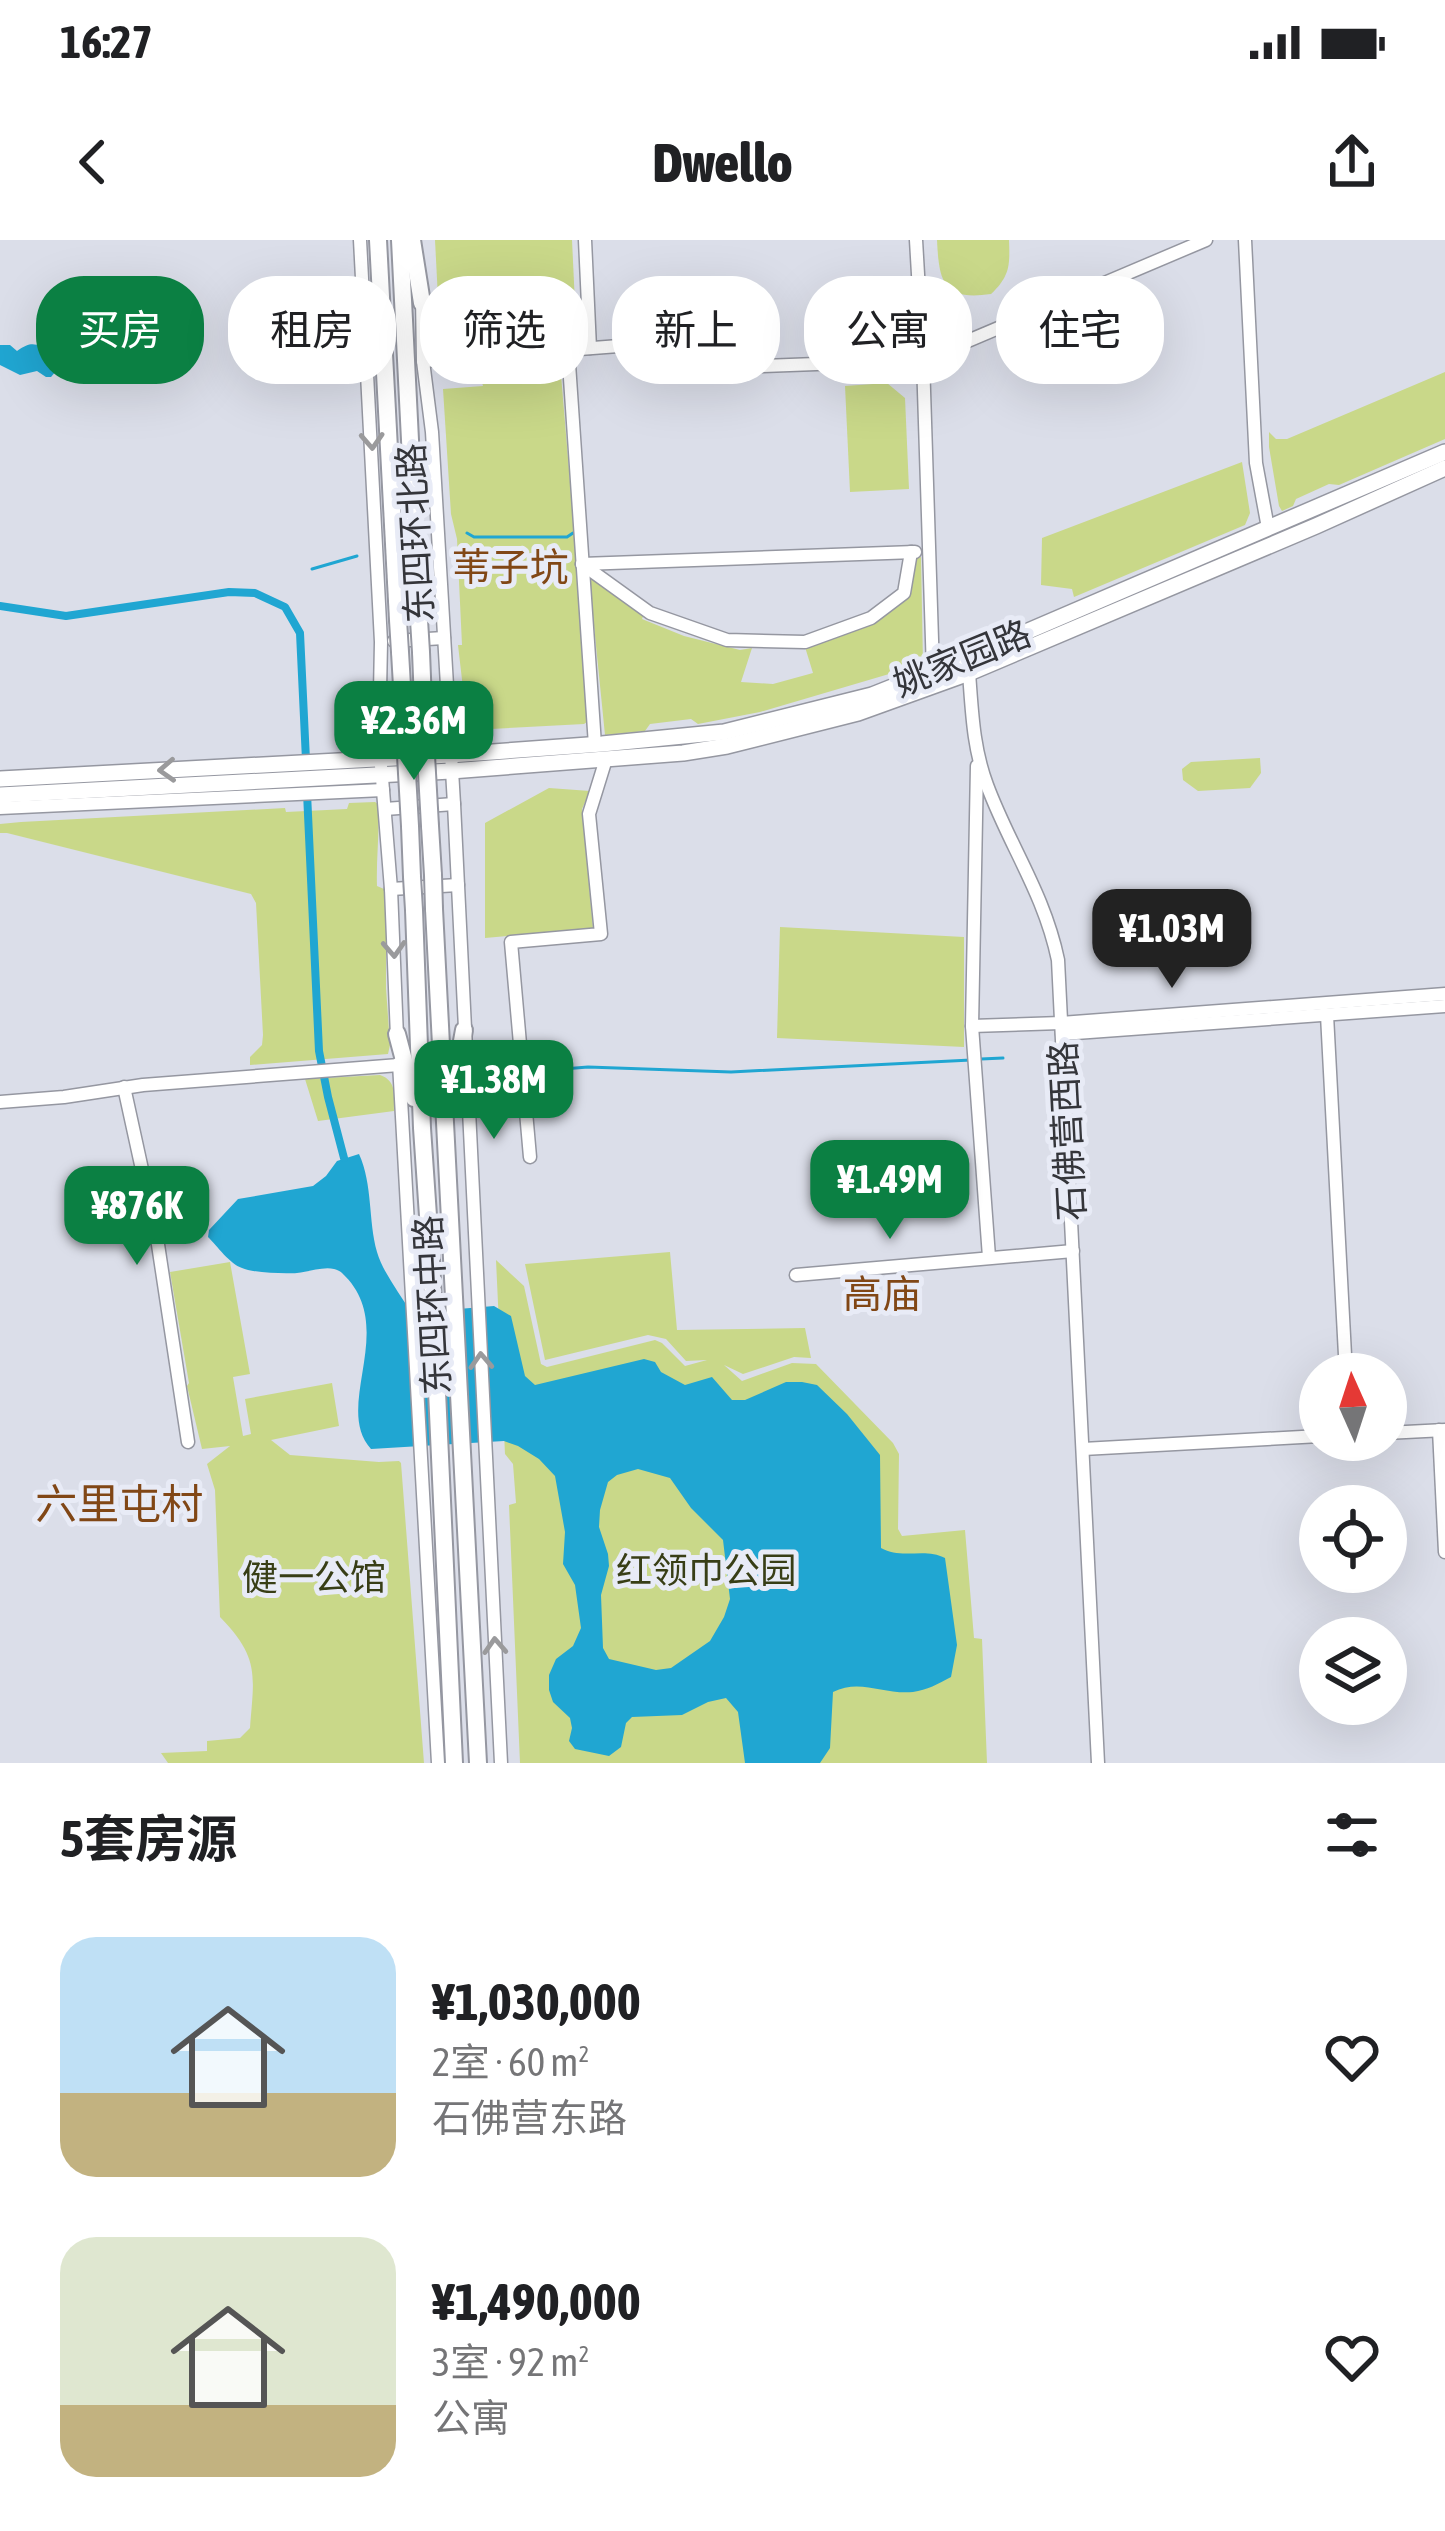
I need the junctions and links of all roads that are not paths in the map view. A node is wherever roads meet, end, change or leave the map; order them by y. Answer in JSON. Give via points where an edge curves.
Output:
{"nodes":[{"id":1,"x":360,"y":240,"type":"edge"},
{"id":2,"x":378,"y":240,"type":"edge"},
{"id":3,"x":400,"y":240,"type":"edge"},
{"id":4,"x":416,"y":240,"type":"edge"},
{"id":5,"x":585,"y":240,"type":"edge"},
{"id":6,"x":916,"y":240,"type":"edge"},
{"id":7,"x":1206,"y":240,"type":"edge"},
{"id":8,"x":1245,"y":240,"type":"edge"},
{"id":9,"x":918,"y":276,"type":"edge"},
{"id":10,"x":420,"y":282,"type":"edge"},
{"id":11,"x":972,"y":339,"type":"edge"},
{"id":12,"x":590,"y":348,"type":"joint"},
{"id":13,"x":804,"y":365,"type":"edge"},
{"id":14,"x":426,"y":384,"type":"edge"},
{"id":15,"x":570,"y":384,"type":"edge"},
{"id":16,"x":924,"y":384,"type":"edge"},
{"id":17,"x":1445,"y":452,"type":"edge"},
{"id":18,"x":1445,"y":468,"type":"edge"},
{"id":19,"x":1268,"y":528,"type":"junction"},
{"id":20,"x":928,"y":551,"type":"junction"},
{"id":21,"x":911,"y":552,"type":"junction"},
{"id":22,"x":582,"y":564,"type":"junction"},
{"id":23,"x":444,"y":638,"type":"junction"},
{"id":24,"x":381,"y":642,"type":"junction"},
{"id":25,"x":932,"y":671,"type":"junction"},
{"id":26,"x":973,"y":671,"type":"junction"},
{"id":27,"x":403,"y":703,"type":"joint"},
{"id":28,"x":449,"y":721,"type":"junction"},
{"id":29,"x":379,"y":725,"type":"junction"},
{"id":30,"x":595,"y":745,"type":"junction"},
{"id":31,"x":978,"y":757,"type":"junction"},
{"id":32,"x":606,"y":759,"type":"junction"},
{"id":33,"x":451,"y":763,"type":"junction"},
{"id":34,"x":382,"y":775,"type":"junction"},
{"id":35,"x":332,"y":778,"type":"junction"},
{"id":36,"x":0,"y":779,"type":"edge"},
{"id":37,"x":285,"y":780,"type":"junction"},
{"id":38,"x":0,"y":796,"type":"edge"},
{"id":39,"x":454,"y":804,"type":"junction"},
{"id":40,"x":0,"y":808,"type":"edge"},
{"id":41,"x":385,"y":809,"type":"junction"},
{"id":42,"x":430,"y":826,"type":"joint"},
{"id":43,"x":458,"y":886,"type":"junction"},
{"id":44,"x":391,"y":889,"type":"junction"},
{"id":45,"x":1445,"y":994,"type":"edge"},
{"id":46,"x":1445,"y":1006,"type":"edge"},
{"id":47,"x":1327,"y":1015,"type":"junction"},
{"id":48,"x":972,"y":1025,"type":"junction"},
{"id":49,"x":1062,"y":1029,"type":"junction"},
{"id":50,"x":464,"y":1030,"type":"junction"},
{"id":51,"x":397,"y":1034,"type":"junction"},
{"id":52,"x":399,"y":1065,"type":"junction"},
{"id":53,"x":124,"y":1087,"type":"junction"},
{"id":54,"x":0,"y":1102,"type":"edge"},
{"id":55,"x":446,"y":1126,"type":"junction"},
{"id":56,"x":422,"y":1128,"type":"junction"},
{"id":57,"x":530,"y":1156,"type":"dead end"},
{"id":58,"x":1073,"y":1251,"type":"junction"},
{"id":59,"x":989,"y":1257,"type":"junction"},
{"id":60,"x":796,"y":1275,"type":"dead end"},
{"id":61,"x":1345,"y":1353,"type":"edge"},
{"id":62,"x":1442,"y":1430,"type":"edge"},
{"id":63,"x":1407,"y":1432,"type":"edge"},
{"id":64,"x":1299,"y":1437,"type":"edge"},
{"id":65,"x":188,"y":1442,"type":"dead end"},
{"id":66,"x":1083,"y":1449,"type":"junction"},
{"id":67,"x":431,"y":1467,"type":"junction"},
{"id":68,"x":1445,"y":1552,"type":"edge"},
{"id":69,"x":452,"y":1757,"type":"edge"},
{"id":70,"x":438,"y":1763,"type":"edge"},
{"id":71,"x":481,"y":1763,"type":"edge"},
{"id":72,"x":501,"y":1763,"type":"edge"},
{"id":73,"x":1098,"y":1763,"type":"edge"}],
"edges":[{"from":1,"to":24,"type":"street","name":"东四环北路","one_way":true},
{"from":2,"to":27,"type":"highway","name":"东四环北路","bridge":true},
{"from":3,"to":42,"type":"highway","name":"东四环北路","bridge":true},
{"from":4,"to":10,"type":"highway"},
{"from":5,"to":12,"type":"street"},
{"from":6,"to":9,"type":"street"},
{"from":7,"to":11,"type":"street"},
{"from":8,"to":19,"type":"street","via":[[1256,463]]},
{"from":12,"to":13,"type":"street","via":[[680,344],[748,363]]},
{"from":14,"to":23,"type":"street","name":"东四环北路"},
{"from":15,"to":22,"type":"street"},
{"from":16,"to":20,"type":"street"},
{"from":17,"to":19,"type":"main road","name":"姚家园路"},
{"from":18,"to":26,"type":"main road","name":"姚家园路"},
{"from":19,"to":25,"type":"main road","name":"姚家园路"},
{"from":20,"to":21,"type":"street"},
{"from":20,"to":25,"type":"street"},
{"from":21,"to":22,"type":"street"},
{"from":21,"to":22,"type":"street","via":[[904,593],[871,618],[805,641],[727,640],[650,613]]},
{"from":22,"to":30,"type":"street"},
{"from":23,"to":24,"type":"street"},
{"from":23,"to":28,"type":"street","name":"东四环北路"},
{"from":24,"to":29,"type":"street","name":"东四环北路"},
{"from":25,"to":30,"type":"main road","name":"姚家园路","via":[[872,695],[724,732]]},
{"from":26,"to":31,"type":"street","name":"石佛营西路"},
{"from":26,"to":32,"type":"main road","name":"姚家园路","via":[[784,732]]},
{"from":27,"to":56,"type":"highway","name":"东四环中路","bridge":true},
{"from":28,"to":29,"type":"street"},
{"from":28,"to":33,"type":"street","name":"东四环北路"},
{"from":29,"to":34,"type":"street","name":"东四环北路"},
{"from":30,"to":33,"type":"main road","name":"姚家园路"},
{"from":31,"to":48,"type":"street"},
{"from":31,"to":49,"type":"street","name":"石佛营西路","via":[[1052,932]]},
{"from":32,"to":33,"type":"main road","name":"姚家园路"},
{"from":32,"to":57,"type":"street","via":[[589,814],[601,934],[511,942]]},
{"from":33,"to":34,"type":"main road"},
{"from":33,"to":39,"type":"street","name":"东四环中路"},
{"from":34,"to":35,"type":"main road"},
{"from":34,"to":35,"type":"street"},
{"from":34,"to":41,"type":"street","name":"东四环中路"},
{"from":35,"to":37,"type":"main road"},
{"from":35,"to":37,"type":"street"},
{"from":37,"to":36,"type":"main road","one_way":true},
{"from":37,"to":38,"type":"main road"},
{"from":37,"to":40,"type":"street"},
{"from":39,"to":41,"type":"street"},
{"from":39,"to":43,"type":"street","name":"东四环中路"},
{"from":41,"to":44,"type":"street","name":"东四环中路"},
{"from":42,"to":55,"type":"highway","name":"东四环中路","bridge":true},
{"from":43,"to":44,"type":"street"},
{"from":43,"to":50,"type":"street","name":"东四环中路"},
{"from":44,"to":51,"type":"street","name":"东四环中路","one_way":true},
{"from":45,"to":49,"type":"street"},
{"from":46,"to":47,"type":"street"},
{"from":47,"to":49,"type":"street"},
{"from":47,"to":61,"type":"street"},
{"from":48,"to":49,"type":"street"},
{"from":48,"to":59,"type":"street"},
{"from":49,"to":58,"type":"street","name":"石佛营西路"},
{"from":50,"to":55,"type":"highway"},
{"from":72,"to":50,"type":"street","name":"东四环中路","one_way":true},
{"from":51,"to":52,"type":"street","name":"东四环中路"},
{"from":51,"to":56,"type":"highway"},
{"from":52,"to":53,"type":"street"},
{"from":52,"to":67,"type":"street","name":"东四环中路"},
{"from":53,"to":54,"type":"street"},
{"from":53,"to":65,"type":"street"},
{"from":55,"to":71,"type":"highway","name":"东四环中路"},
{"from":56,"to":67,"type":"highway","name":"东四环中路"},
{"from":58,"to":59,"type":"street"},
{"from":58,"to":66,"type":"street","name":"石佛营西路"},
{"from":59,"to":60,"type":"street"},
{"from":62,"to":63,"type":"street"},
{"from":62,"to":68,"type":"street"},
{"from":64,"to":66,"type":"street"},
{"from":66,"to":73,"type":"street","name":"石佛营西路"},
{"from":67,"to":69,"type":"highway","name":"东四环中路"},
{"from":67,"to":70,"type":"street","name":"东四环中路"}]}
